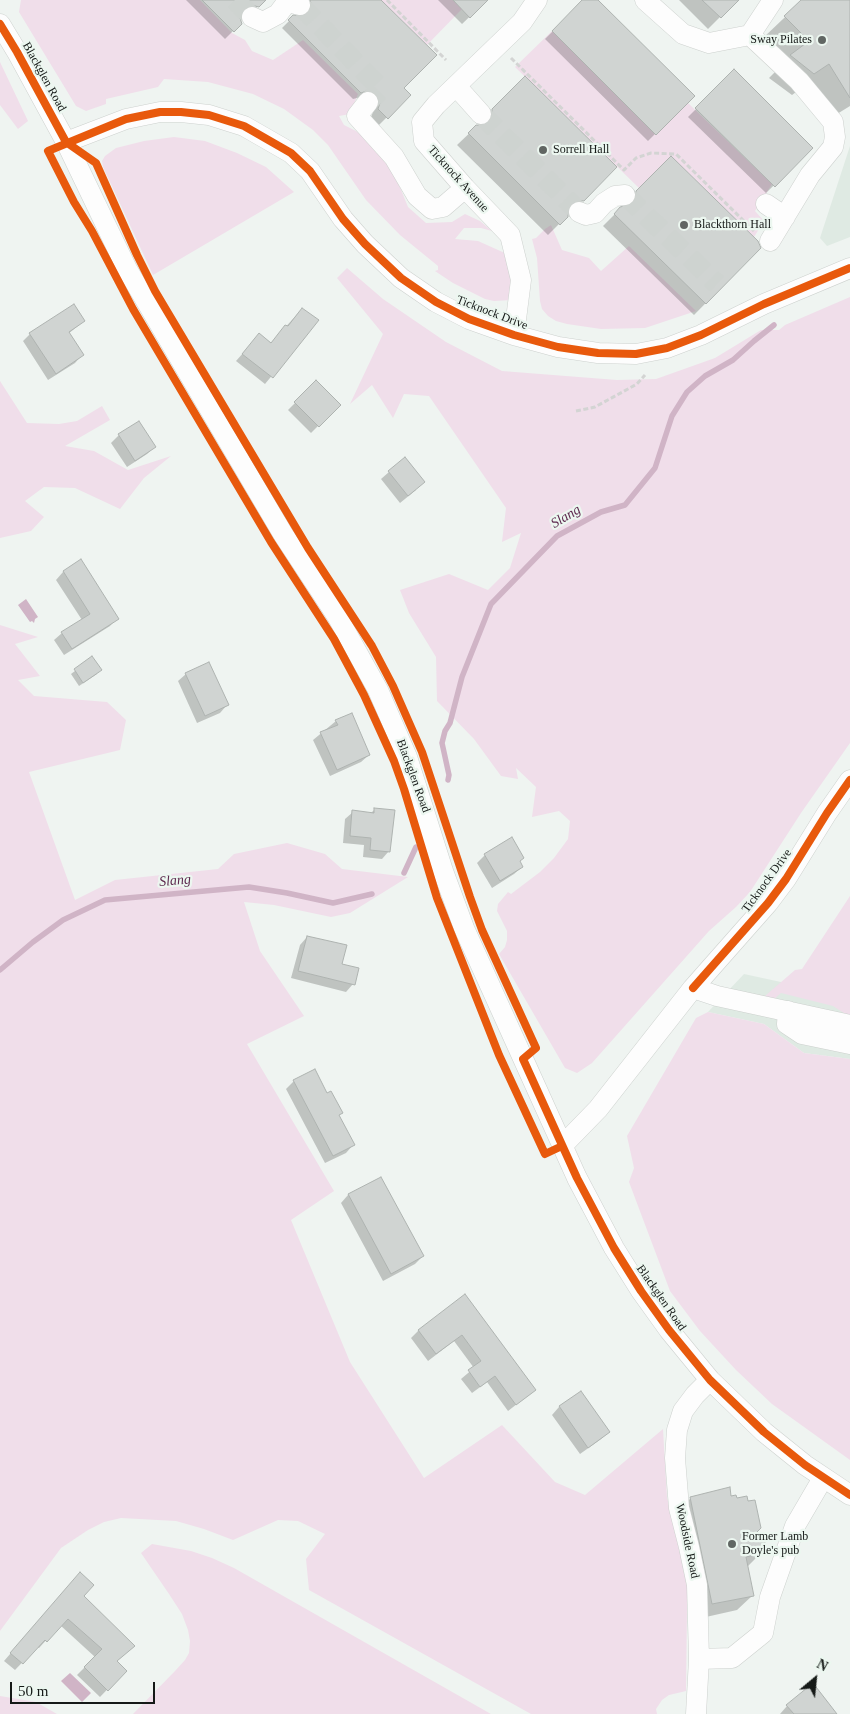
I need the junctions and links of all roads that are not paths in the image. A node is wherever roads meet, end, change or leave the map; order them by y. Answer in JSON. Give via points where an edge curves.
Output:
{"nodes":[{"id":1,"x":537,"y":0,"type":"edge"},
{"id":2,"x":645,"y":0,"type":"edge"},
{"id":3,"x":772,"y":0,"type":"edge"},
{"id":4,"x":300,"y":5,"type":"dead end"},
{"id":5,"x":252,"y":17,"type":"dead end"},
{"id":6,"x":0,"y":24,"type":"edge"},
{"id":7,"x":750,"y":35,"type":"junction"},
{"id":8,"x":456,"y":86,"type":"junction"},
{"id":9,"x":368,"y":102,"type":"tunnel mouth"},
{"id":10,"x":482,"y":114,"type":"tunnel mouth"},
{"id":11,"x":66,"y":142,"type":"junction"},
{"id":12,"x":465,"y":188,"type":"junction"},
{"id":13,"x":626,"y":194,"type":"dead end"},
{"id":14,"x":766,"y":204,"type":"dead end"},
{"id":15,"x":580,"y":212,"type":"dead end"},
{"id":16,"x":785,"y":217,"type":"junction"},
{"id":17,"x":770,"y":241,"type":"road end"},
{"id":18,"x":850,"y":268,"type":"edge"},
{"id":19,"x":514,"y":335,"type":"junction"},
{"id":20,"x":850,"y":780,"type":"edge"},
{"id":21,"x":693,"y":988,"type":"junction"},
{"id":22,"x":788,"y":1011,"type":"junction"},
{"id":23,"x":850,"y":1025,"type":"edge"},
{"id":24,"x":850,"y":1044,"type":"edge"},
{"id":25,"x":562,"y":1146,"type":"junction"},
{"id":26,"x":710,"y":1380,"type":"junction"},
{"id":27,"x":823,"y":1478,"type":"junction"},
{"id":28,"x":850,"y":1495,"type":"edge"},
{"id":29,"x":699,"y":1659,"type":"junction"},
{"id":30,"x":696,"y":1714,"type":"edge"}],
"edges":[{"from":1,"to":8,"type":"street","name":"Ticknock Avenue","via":[[522,22]]},
{"from":2,"to":7,"type":"street","via":[[683,34],[709,43]]},
{"from":3,"to":7,"type":"street"},
{"from":4,"to":5,"type":"street","via":[[287,2],[278,14],[263,22]]},
{"from":6,"to":11,"type":"street","name":"Blackglen Road"},
{"from":7,"to":16,"type":"street","via":[[799,81],[833,122],[835,137],[832,147],[810,175]]},
{"from":8,"to":10,"type":"street"},
{"from":8,"to":12,"type":"street","name":"Ticknock Avenue","via":[[422,122],[424,141]]},
{"from":9,"to":12,"type":"street","via":[[357,116],[394,157],[417,196],[432,209],[443,207]]},
{"from":11,"to":19,"type":"street","name":"Ticknock Drive","via":[[126,119],[160,112],[208,115],[244,126],[292,153],[310,171],[343,220],[401,278],[469,319]]},
{"from":11,"to":25,"type":"street","name":"Blackglen Road","via":[[153,314],[284,534],[337,616],[378,690],[407,757],[464,928]]},
{"from":12,"to":19,"type":"street","name":"Ticknock Avenue","via":[[510,235],[521,280]]},
{"from":13,"to":15,"type":"street","via":[[615,196],[595,213],[586,215]]},
{"from":14,"to":16,"type":"street"},
{"from":16,"to":17,"type":"street"},
{"from":18,"to":19,"type":"street","name":"Ticknock Drive","via":[[667,348],[636,354],[598,353],[558,347]]},
{"from":20,"to":21,"type":"street","name":"Ticknock Drive","via":[[774,895]]},
{"from":21,"to":22,"type":"street"},
{"from":21,"to":25,"type":"street","name":"Ticknock Drive","via":[[598,1109]]},
{"from":22,"to":23,"type":"street"},
{"from":22,"to":24,"type":"street","via":[[787,1024],[802,1034]]},
{"from":25,"to":26,"type":"street","name":"Blackglen Road","via":[[592,1210],[641,1291]]},
{"from":26,"to":27,"type":"street","name":"Blackglen Road","via":[[764,1432]]},
{"from":26,"to":29,"type":"street","name":"Woodside Road","via":[[683,1411],[677,1430],[675,1458],[678,1508],[697,1585]]},
{"from":27,"to":28,"type":"street","name":"Blackglen Road"},
{"from":27,"to":29,"type":"street","via":[[795,1526],[770,1597],[763,1633],[732,1658]]},
{"from":29,"to":30,"type":"street","name":"Woodside Road"}]}
